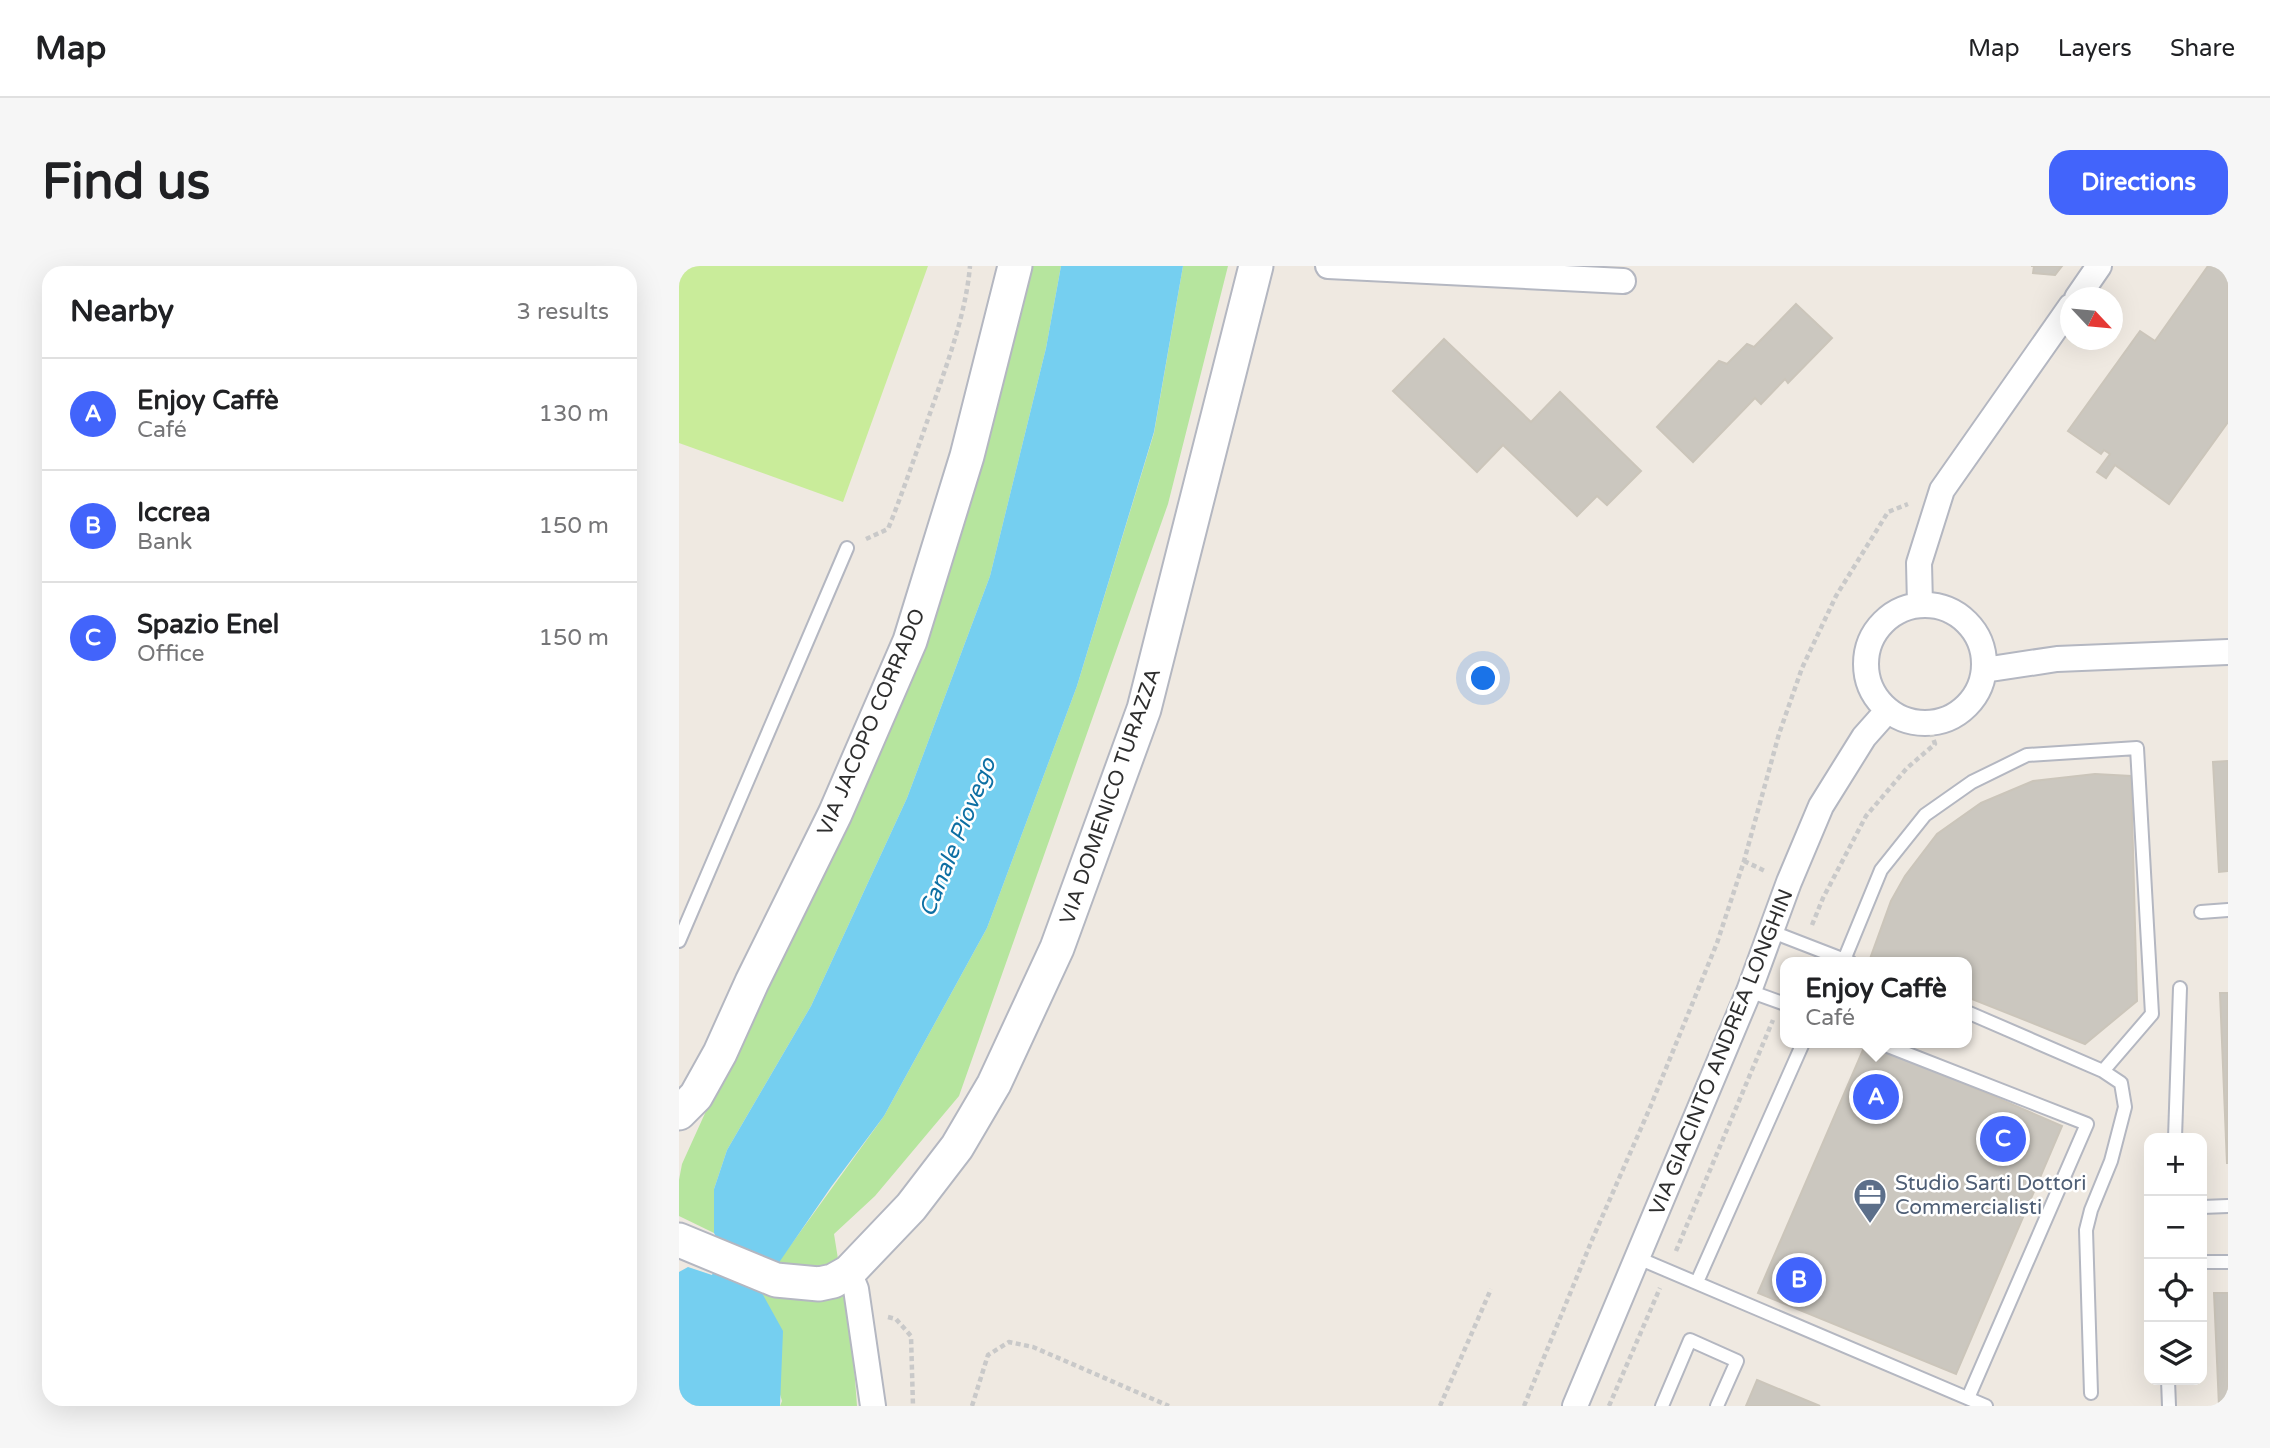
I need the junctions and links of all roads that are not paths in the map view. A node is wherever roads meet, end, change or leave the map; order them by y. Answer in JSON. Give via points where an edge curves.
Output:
{"nodes":[{"id":1,"x":1015,"y":266,"type":"edge"},
{"id":2,"x":1256,"y":266,"type":"edge"},
{"id":3,"x":1328,"y":266,"type":"edge"},
{"id":4,"x":2099,"y":266,"type":"edge"},
{"id":5,"x":1623,"y":281,"type":"dead end"},
{"id":6,"x":2085,"y":287,"type":"edge"},
{"id":7,"x":2060,"y":320,"type":"edge"},
{"id":8,"x":847,"y":548,"type":"road end"},
{"id":9,"x":1920,"y":605,"type":"junction"},
{"id":10,"x":2228,"y":652,"type":"edge"},
{"id":11,"x":1984,"y":670,"type":"junction"},
{"id":12,"x":1888,"y":710,"type":"junction"},
{"id":13,"x":2228,"y":910,"type":"edge"},
{"id":14,"x":2200,"y":912,"type":"dead end"},
{"id":15,"x":1770,"y":931,"type":"junction"},
{"id":16,"x":679,"y":941,"type":"edge"},
{"id":17,"x":1837,"y":957,"type":"edge"},
{"id":18,"x":1848,"y":957,"type":"edge"},
{"id":19,"x":2180,"y":988,"type":"dead end"},
{"id":20,"x":1749,"y":991,"type":"junction"},
{"id":21,"x":1780,"y":1002,"type":"edge"},
{"id":22,"x":1972,"y":1014,"type":"edge"},
{"id":23,"x":1802,"y":1048,"type":"edge"},
{"id":24,"x":1893,"y":1048,"type":"edge"},
{"id":25,"x":2103,"y":1071,"type":"junction"},
{"id":26,"x":679,"y":1113,"type":"edge"},
{"id":27,"x":2175,"y":1133,"type":"edge"},
{"id":28,"x":2228,"y":1206,"type":"edge"},
{"id":29,"x":2207,"y":1208,"type":"edge"},
{"id":30,"x":686,"y":1243,"type":"edge"},
{"id":31,"x":1638,"y":1258,"type":"junction"},
{"id":32,"x":2207,"y":1262,"type":"edge"},
{"id":33,"x":2228,"y":1262,"type":"edge"},
{"id":34,"x":849,"y":1272,"type":"junction"},
{"id":35,"x":1697,"y":1282,"type":"junction"},
{"id":36,"x":2168,"y":1385,"type":"edge"},
{"id":37,"x":2091,"y":1393,"type":"dead end"},
{"id":38,"x":1968,"y":1398,"type":"junction"},
{"id":39,"x":873,"y":1406,"type":"edge"},
{"id":40,"x":1574,"y":1406,"type":"edge"},
{"id":41,"x":1662,"y":1406,"type":"edge"},
{"id":42,"x":1717,"y":1406,"type":"edge"},
{"id":43,"x":1986,"y":1406,"type":"edge"},
{"id":44,"x":2169,"y":1406,"type":"edge"}],
"edges":[{"from":1,"to":26,"type":"main road","name":"VIA JACOPO CORRADO","via":[[967,456],[910,641],[835,814],[720,1053],[696,1096]]},
{"from":2,"to":34,"type":"main road","name":"VIA DOMENICO TURAZZA","via":[[1144,709],[1057,948],[994,1084],[957,1147],[911,1207]]},
{"from":3,"to":5,"type":"street"},
{"from":4,"to":6,"type":"street"},
{"from":7,"to":9,"type":"street","via":[[1942,490],[1919,563]]},
{"from":8,"to":16,"type":"lane"},
{"from":9,"to":11,"type":"street","via":[[1954,612],[1968,622],[1984,653]]},
{"from":9,"to":12,"type":"street","via":[[1884,621],[1872,637],[1868,677]]},
{"from":10,"to":11,"type":"street","via":[[2057,659]]},
{"from":11,"to":12,"type":"street","via":[[1978,690],[1965,707],[1948,718],[1927,723]]},
{"from":12,"to":15,"type":"street","name":"VIA GIACINTO ANDREA LONGHIN","via":[[1864,737],[1821,806]]},
{"from":13,"to":14,"type":"lane"},
{"from":15,"to":17,"type":"lane"},
{"from":15,"to":20,"type":"street","name":"VIA GIACINTO ANDREA LONGHIN"},
{"from":18,"to":25,"type":"lane","via":[[1881,870],[1925,815],[1972,782],[2027,755],[2137,748],[2152,1014]]},
{"from":19,"to":27,"type":"lane"},
{"from":20,"to":21,"type":"lane"},
{"from":20,"to":31,"type":"street","name":"VIA GIACINTO ANDREA LONGHIN"},
{"from":22,"to":25,"type":"lane"},
{"from":23,"to":35,"type":"lane"},
{"from":24,"to":38,"type":"lane","via":[[2087,1124]]},
{"from":25,"to":37,"type":"lane","via":[[2121,1083],[2125,1107],[2086,1230]]},
{"from":28,"to":29,"type":"lane"},
{"from":30,"to":34,"type":"main road","via":[[776,1280],[819,1283]]},
{"from":31,"to":35,"type":"lane"},
{"from":31,"to":40,"type":"street","name":"VIA GIACINTO ANDREA LONGHIN"},
{"from":32,"to":33,"type":"lane"},
{"from":34,"to":39,"type":"street","via":[[856,1289]]},
{"from":35,"to":38,"type":"lane"},
{"from":36,"to":44,"type":"lane"},
{"from":38,"to":43,"type":"lane"},
{"from":41,"to":42,"type":"lane","via":[[1690,1340],[1737,1361]]}]}
